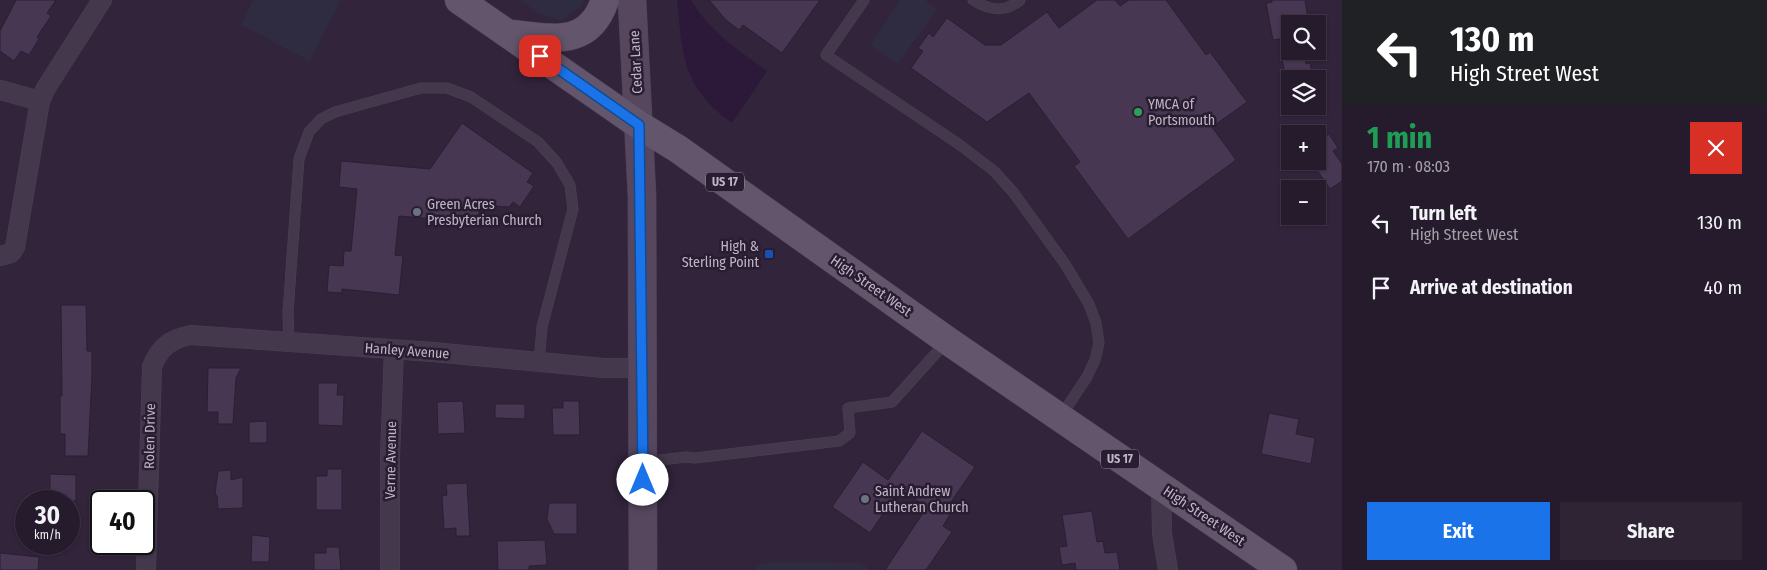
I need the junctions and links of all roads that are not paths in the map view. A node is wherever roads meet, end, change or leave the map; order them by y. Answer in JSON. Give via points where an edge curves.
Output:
{"nodes":[{"id":1,"x":102,"y":0,"type":"edge"},
{"id":2,"x":459,"y":0,"type":"edge"},
{"id":3,"x":604,"y":0,"type":"edge"},
{"id":4,"x":632,"y":0,"type":"edge"},
{"id":5,"x":864,"y":0,"type":"edge"},
{"id":6,"x":973,"y":0,"type":"edge"},
{"id":7,"x":1020,"y":0,"type":"edge"},
{"id":8,"x":508,"y":34,"type":"junction"},
{"id":9,"x":0,"y":90,"type":"edge"},
{"id":10,"x":40,"y":101,"type":"junction"},
{"id":11,"x":639,"y":125,"type":"junction"},
{"id":12,"x":0,"y":256,"type":"edge"},
{"id":13,"x":173,"y":340,"type":"joint"},
{"id":14,"x":948,"y":341,"type":"junction"},
{"id":15,"x":290,"y":343,"type":"junction"},
{"id":16,"x":394,"y":350,"type":"junction"},
{"id":17,"x":539,"y":362,"type":"junction"},
{"id":18,"x":642,"y":368,"type":"junction"},
{"id":19,"x":1060,"y":418,"type":"junction"},
{"id":20,"x":643,"y":462,"type":"junction"},
{"id":21,"x":1161,"y":487,"type":"junction"},
{"id":22,"x":146,"y":570,"type":"edge"},
{"id":23,"x":390,"y":570,"type":"edge"},
{"id":24,"x":643,"y":570,"type":"edge"},
{"id":25,"x":1168,"y":570,"type":"edge"},
{"id":26,"x":1283,"y":570,"type":"edge"}],
"edges":[{"from":1,"to":10,"type":"street"},
{"from":2,"to":8,"type":"main road","name":"High Street West","number":"US 17"},
{"from":3,"to":8,"type":"main road","via":[[596,21],[587,30],[571,36],[544,38]]},
{"from":4,"to":11,"type":"street","name":"Cedar Lane"},
{"from":5,"to":19,"type":"lane","via":[[826,55],[994,171],[1065,264],[1089,304],[1099,343],[1095,360]]},
{"from":6,"to":7,"type":"lane","via":[[996,10],[1011,8]]},
{"from":8,"to":11,"type":"main road","name":"High Street West","number":"US 17"},
{"from":9,"to":10,"type":"street"},
{"from":10,"to":12,"type":"street","via":[[15,247],[11,253]]},
{"from":11,"to":14,"type":"main road","name":"High Street West","number":"US 17","via":[[678,149]]},
{"from":11,"to":18,"type":"street","name":"Cedar Lane"},
{"from":13,"to":15,"type":"street","name":"Hanley Avenue","via":[[191,335]]},
{"from":13,"to":22,"type":"street","name":"Rolen Drive","via":[[156,355],[152,367]]},
{"from":14,"to":19,"type":"main road","name":"High Street West","number":"US 17"},
{"from":14,"to":20,"type":"lane","via":[[892,402],[848,408],[850,433],[839,441]]},
{"from":15,"to":16,"type":"street","name":"Hanley Avenue"},
{"from":15,"to":17,"type":"lane","via":[[288,312],[299,160],[309,132],[321,119],[335,112],[421,88],[448,88],[471,97],[538,142],[557,163],[570,185],[573,209],[542,327]]},
{"from":16,"to":17,"type":"street","name":"Hanley Avenue"},
{"from":16,"to":23,"type":"street","name":"Verne Avenue"},
{"from":17,"to":18,"type":"street","name":"Hanley Avenue"},
{"from":18,"to":20,"type":"street","name":"Cedar Lane"},
{"from":19,"to":21,"type":"main road","name":"High Street West","number":"US 17"},
{"from":20,"to":24,"type":"street","name":"Cedar Lane"},
{"from":21,"to":25,"type":"street","via":[[1162,533]]},
{"from":21,"to":26,"type":"main road","name":"High Street West","number":"US 17"}]}
